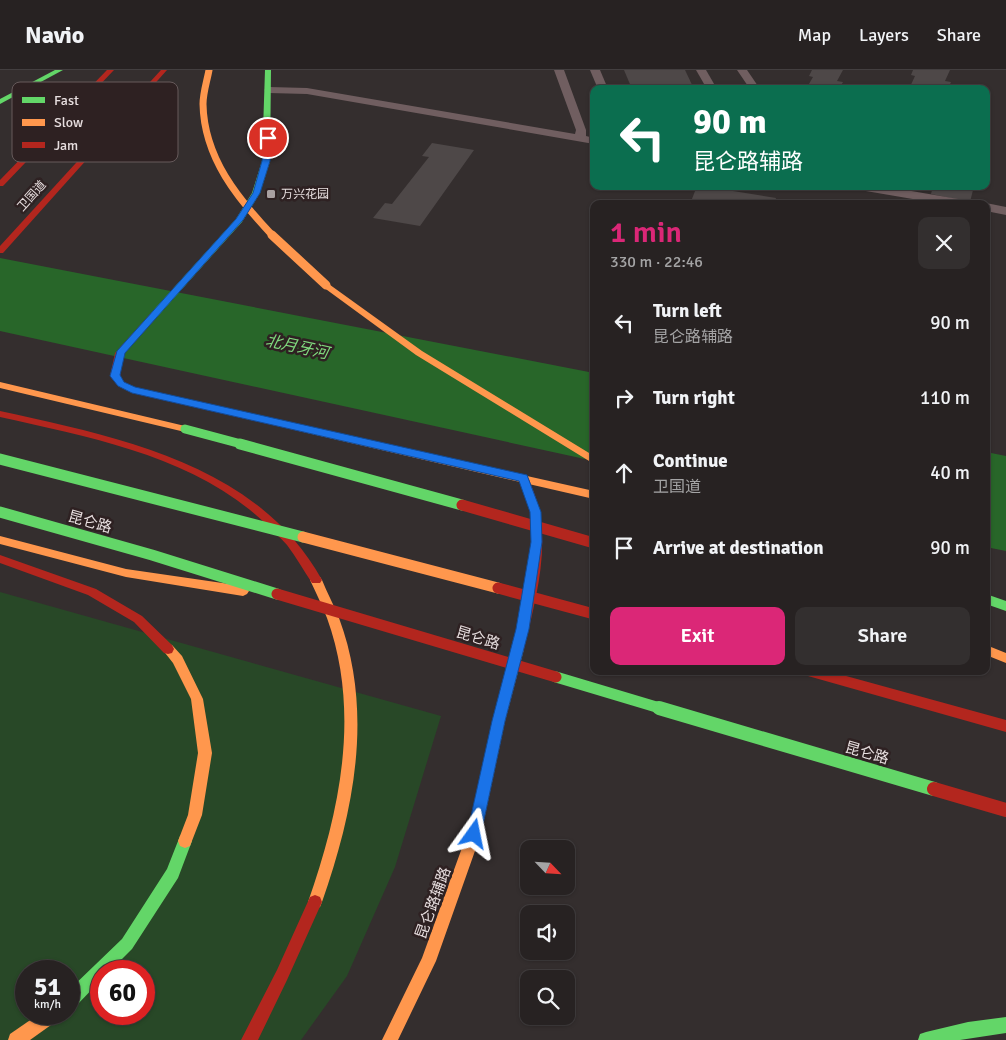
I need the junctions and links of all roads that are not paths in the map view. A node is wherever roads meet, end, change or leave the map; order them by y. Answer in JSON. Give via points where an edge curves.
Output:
{"nodes":[{"id":1,"x":60,"y":70,"type":"edge"},
{"id":2,"x":111,"y":70,"type":"edge"},
{"id":3,"x":164,"y":70,"type":"edge"},
{"id":4,"x":209,"y":70,"type":"edge"},
{"id":5,"x":268,"y":70,"type":"edge"},
{"id":6,"x":559,"y":70,"type":"edge"},
{"id":7,"x":595,"y":70,"type":"edge"},
{"id":8,"x":701,"y":70,"type":"edge"},
{"id":9,"x":742,"y":70,"type":"edge"},
{"id":10,"x":38,"y":82,"type":"edge"},
{"id":11,"x":99,"y":82,"type":"edge"},
{"id":12,"x":153,"y":82,"type":"edge"},
{"id":13,"x":601,"y":85,"type":"edge"},
{"id":14,"x":710,"y":85,"type":"edge"},
{"id":15,"x":752,"y":85,"type":"edge"},
{"id":16,"x":269,"y":90,"type":"junction"},
{"id":17,"x":12,"y":96,"type":"edge"},
{"id":18,"x":0,"y":102,"type":"edge"},
{"id":19,"x":580,"y":139,"type":"junction"},
{"id":20,"x":590,"y":140,"type":"edge"},
{"id":21,"x":21,"y":162,"type":"edge"},
{"id":22,"x":81,"y":162,"type":"edge"},
{"id":23,"x":0,"y":184,"type":"edge"},
{"id":24,"x":883,"y":190,"type":"edge"},
{"id":25,"x":941,"y":200,"type":"edge"},
{"id":26,"x":990,"y":209,"type":"edge"},
{"id":27,"x":1006,"y":211,"type":"edge"},
{"id":28,"x":0,"y":251,"type":"edge"},
{"id":29,"x":0,"y":385,"type":"edge"},
{"id":30,"x":0,"y":414,"type":"edge"},
{"id":31,"x":0,"y":458,"type":"edge"},
{"id":32,"x":590,"y":459,"type":"edge"},
{"id":33,"x":523,"y":478,"type":"junction"},
{"id":34,"x":590,"y":494,"type":"edge"},
{"id":35,"x":0,"y":512,"type":"edge"},
{"id":36,"x":0,"y":540,"type":"edge"},
{"id":37,"x":590,"y":542,"type":"edge"},
{"id":38,"x":0,"y":559,"type":"edge"},
{"id":39,"x":297,"y":600,"type":"junction"},
{"id":40,"x":990,"y":600,"type":"edge"},
{"id":41,"x":1006,"y":606,"type":"edge"},
{"id":42,"x":590,"y":613,"type":"edge"},
{"id":43,"x":990,"y":652,"type":"edge"},
{"id":44,"x":990,"y":657,"type":"edge"},
{"id":45,"x":1006,"y":658,"type":"edge"},
{"id":46,"x":1006,"y":662,"type":"edge"},
{"id":47,"x":822,"y":675,"type":"edge"},
{"id":48,"x":1006,"y":726,"type":"edge"},
{"id":49,"x":1006,"y":810,"type":"edge"},
{"id":50,"x":80,"y":990,"type":"edge"},
{"id":51,"x":37,"y":1025,"type":"edge"},
{"id":52,"x":1006,"y":1026,"type":"edge"},
{"id":53,"x":16,"y":1040,"type":"edge"},
{"id":54,"x":249,"y":1040,"type":"edge"},
{"id":55,"x":390,"y":1040,"type":"edge"},
{"id":56,"x":926,"y":1040,"type":"edge"}],
"edges":[{"from":1,"to":10,"type":"main road"},
{"from":2,"to":11,"type":"main road"},
{"from":3,"to":12,"type":"main road","name":"卫国道"},
{"from":4,"to":32,"type":"main road","bridge":true,"via":[[202,90],[204,125],[217,165],[241,201],[279,244],[326,285],[419,353]]},
{"from":5,"to":16,"type":"main road"},
{"from":6,"to":19,"type":"lane","via":[[581,130]]},
{"from":7,"to":13,"type":"lane"},
{"from":8,"to":14,"type":"lane"},
{"from":9,"to":15,"type":"lane"},
{"from":16,"to":19,"type":"lane","via":[[307,91]]},
{"from":16,"to":33,"type":"main road","via":[[266,161],[256,193],[239,220],[120,353],[115,376],[132,390]]},
{"from":17,"to":18,"type":"main road"},
{"from":19,"to":20,"type":"lane"},
{"from":21,"to":23,"type":"main road"},
{"from":22,"to":28,"type":"main road","name":"卫国道"},
{"from":24,"to":25,"type":"lane"},
{"from":26,"to":27,"type":"lane"},
{"from":29,"to":37,"type":"main road","bridge":true,"via":[[370,478]]},
{"from":30,"to":54,"type":"main road","bridge":true,"via":[[154,456],[222,485],[268,518],[302,553],[329,605],[346,660],[352,709],[352,762],[342,825],[305,928]]},
{"from":31,"to":42,"type":"main road","bridge":true},
{"from":33,"to":34,"type":"main road"},
{"from":33,"to":55,"type":"main road","name":"昆仑路辅路","via":[[535,512],[536,542],[522,629],[474,834],[428,961]]},
{"from":35,"to":39,"type":"main road","name":"昆仑路","bridge":true,"via":[[152,554]]},
{"from":36,"to":39,"type":"main road","bridge":true,"via":[[126,574]]},
{"from":38,"to":50,"type":"main road","via":[[92,592],[138,618],[178,660],[197,699],[206,753],[195,815],[173,873],[127,944]]},
{"from":39,"to":49,"type":"main road","name":"昆仑路","bridge":true},
{"from":40,"to":41,"type":"main road"},
{"from":43,"to":45,"type":"main road"},
{"from":44,"to":46,"type":"main road"},
{"from":47,"to":48,"type":"main road"},
{"from":51,"to":53,"type":"main road"},
{"from":52,"to":56,"type":"main road","via":[[968,1030]]}]}
